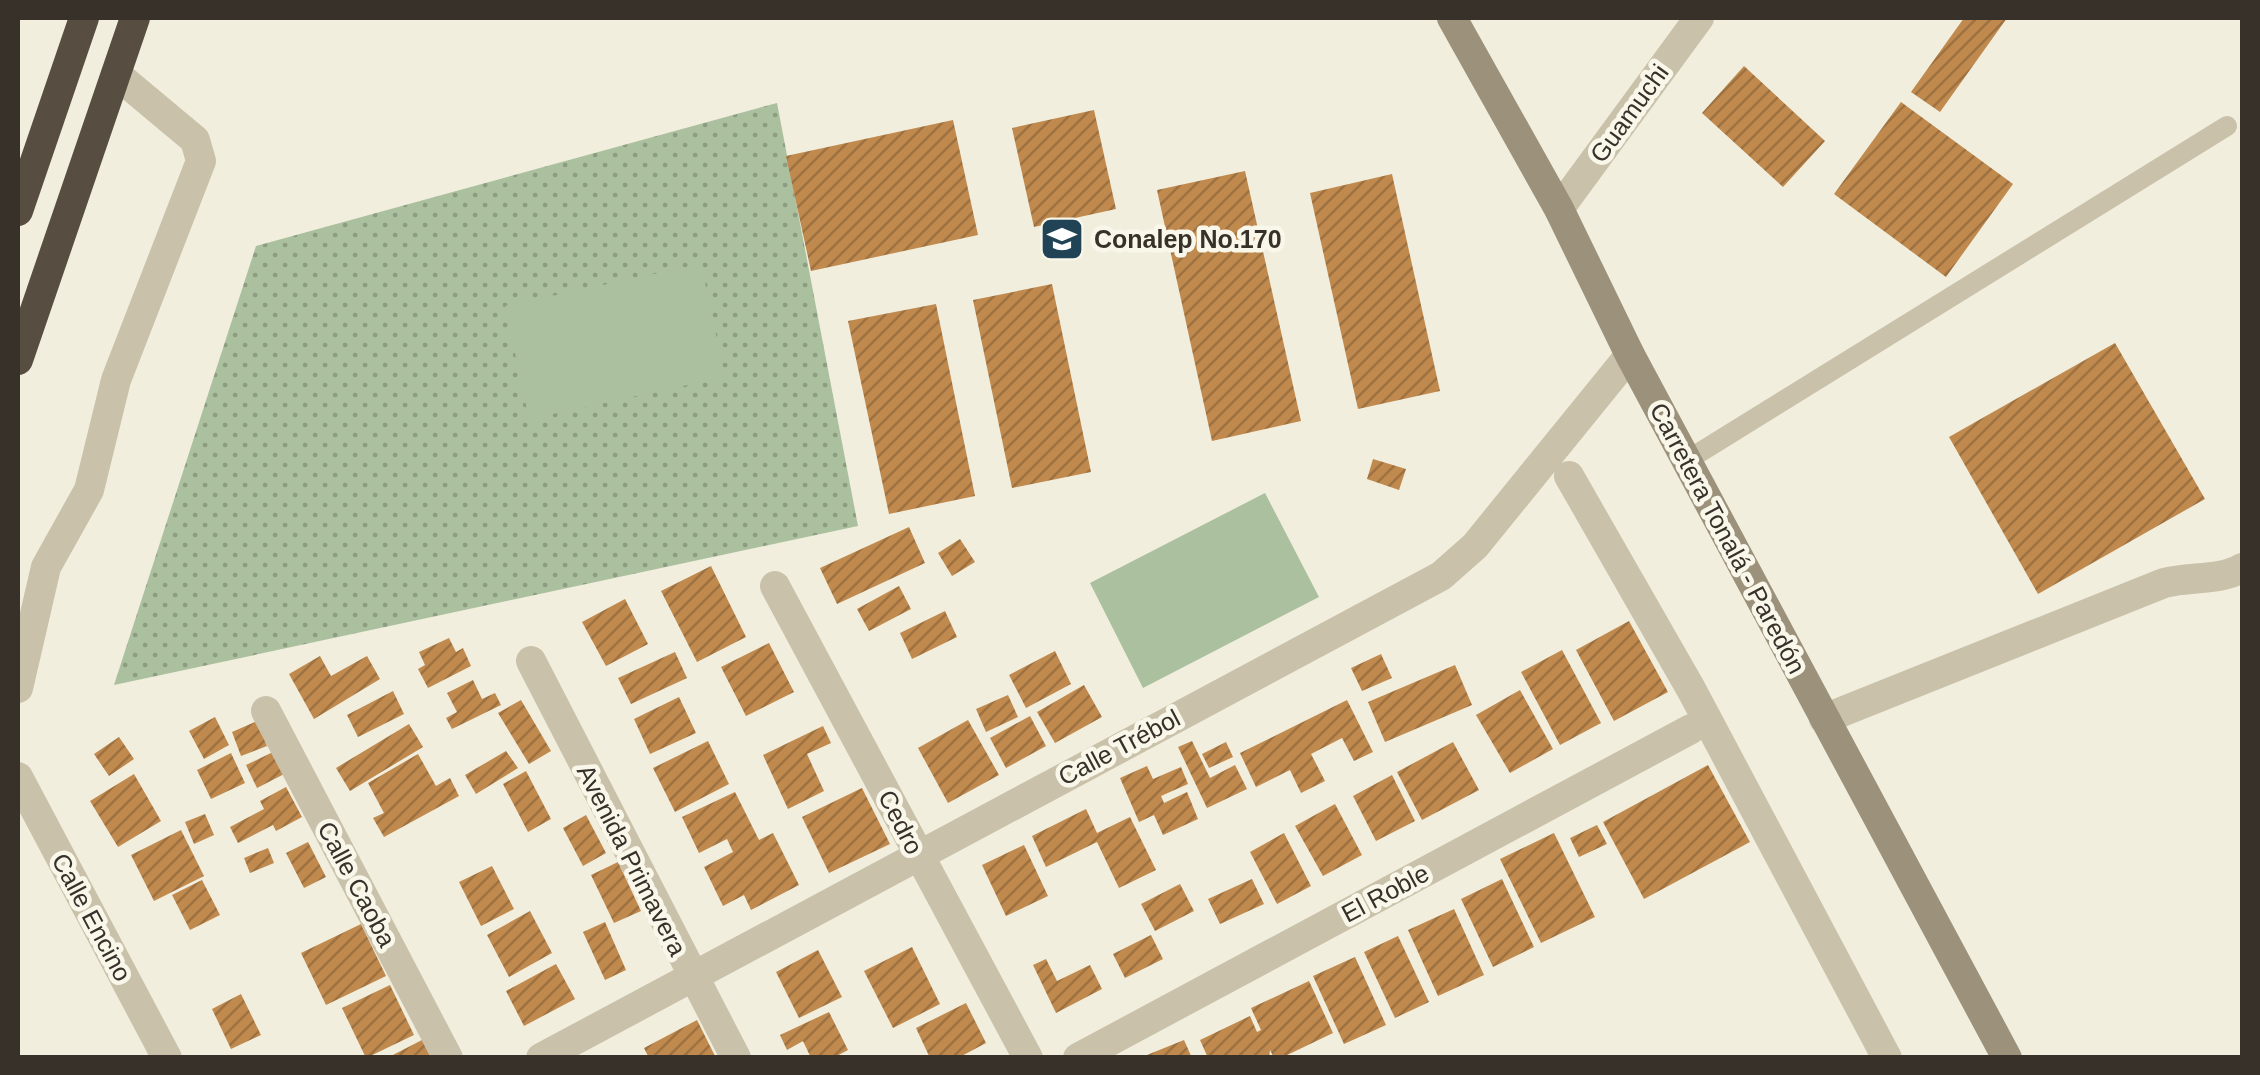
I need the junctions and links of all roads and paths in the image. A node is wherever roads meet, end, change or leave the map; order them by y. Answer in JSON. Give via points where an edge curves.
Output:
{"nodes":[{"id":1,"x":84,"y":18,"type":"edge"},
{"id":2,"x":136,"y":18,"type":"edge"},
{"id":3,"x":1452,"y":18,"type":"edge"},
{"id":4,"x":1699,"y":18,"type":"edge"},
{"id":5,"x":116,"y":74,"type":"junction"},
{"id":6,"x":2227,"y":126,"type":"dead end"},
{"id":7,"x":1559,"y":209,"type":"junction"},
{"id":8,"x":18,"y":210,"type":"edge"},
{"id":9,"x":1630,"y":355,"type":"junction"},
{"id":10,"x":18,"y":360,"type":"edge"},
{"id":11,"x":1686,"y":461,"type":"junction"},
{"id":12,"x":1569,"y":476,"type":"dead end"},
{"id":13,"x":2236,"y":578,"type":"edge"},
{"id":14,"x":775,"y":586,"type":"dead end"},
{"id":15,"x":531,"y":661,"type":"dead end"},
{"id":16,"x":18,"y":688,"type":"edge"},
{"id":17,"x":266,"y":710,"type":"dead end"},
{"id":18,"x":1824,"y":719,"type":"junction"},
{"id":19,"x":1691,"y":729,"type":"dead end"},
{"id":20,"x":18,"y":777,"type":"edge"},
{"id":21,"x":918,"y":854,"type":"junction"},
{"id":22,"x":690,"y":974,"type":"junction"},
{"id":23,"x":1876,"y":1055,"type":"edge"},
{"id":24,"x":167,"y":1058,"type":"edge"},
{"id":25,"x":448,"y":1058,"type":"edge"},
{"id":26,"x":541,"y":1058,"type":"edge"},
{"id":27,"x":736,"y":1058,"type":"edge"},
{"id":28,"x":1028,"y":1058,"type":"edge"},
{"id":29,"x":1078,"y":1058,"type":"edge"},
{"id":30,"x":2007,"y":1058,"type":"edge"}],
"edges":[{"from":1,"to":8,"type":"highway"},
{"from":2,"to":5,"type":"highway"},
{"from":3,"to":7,"type":"main road","name":"Carretera Tonalá - Paredón"},
{"from":4,"to":7,"type":"street","name":"Guamuchi"},
{"from":5,"to":10,"type":"highway"},
{"from":5,"to":16,"type":"street","via":[[195,140],[201,161],[116,380],[89,490],[46,568]]},
{"from":6,"to":11,"type":"lane"},
{"from":7,"to":9,"type":"main road","name":"Carretera Tonalá - Paredón"},
{"from":9,"to":11,"type":"main road","name":"Carretera Tonalá - Paredón"},
{"from":9,"to":21,"type":"street","name":"Calle Trébol","via":[[1475,546],[1440,576]]},
{"from":11,"to":18,"type":"main road","name":"Carretera Tonalá - Paredón"},
{"from":12,"to":23,"type":"street","via":[[1692,690]]},
{"from":13,"to":18,"type":"street","via":[[2164,583]]},
{"from":14,"to":21,"type":"street","name":"Cedro"},
{"from":15,"to":22,"type":"street","name":"Avenida Primavera"},
{"from":17,"to":25,"type":"street","name":"Calle Caoba"},
{"from":18,"to":30,"type":"main road","name":"Carretera Tonalá - Paredón"},
{"from":19,"to":29,"type":"street","name":"El Roble"},
{"from":20,"to":24,"type":"street","name":"Calle Encino"},
{"from":21,"to":22,"type":"street","name":"Calle Trébol"},
{"from":21,"to":28,"type":"street","name":"Cedro"},
{"from":22,"to":26,"type":"street","name":"Calle Trébol"},
{"from":22,"to":27,"type":"street","name":"Avenida Primavera"}]}
